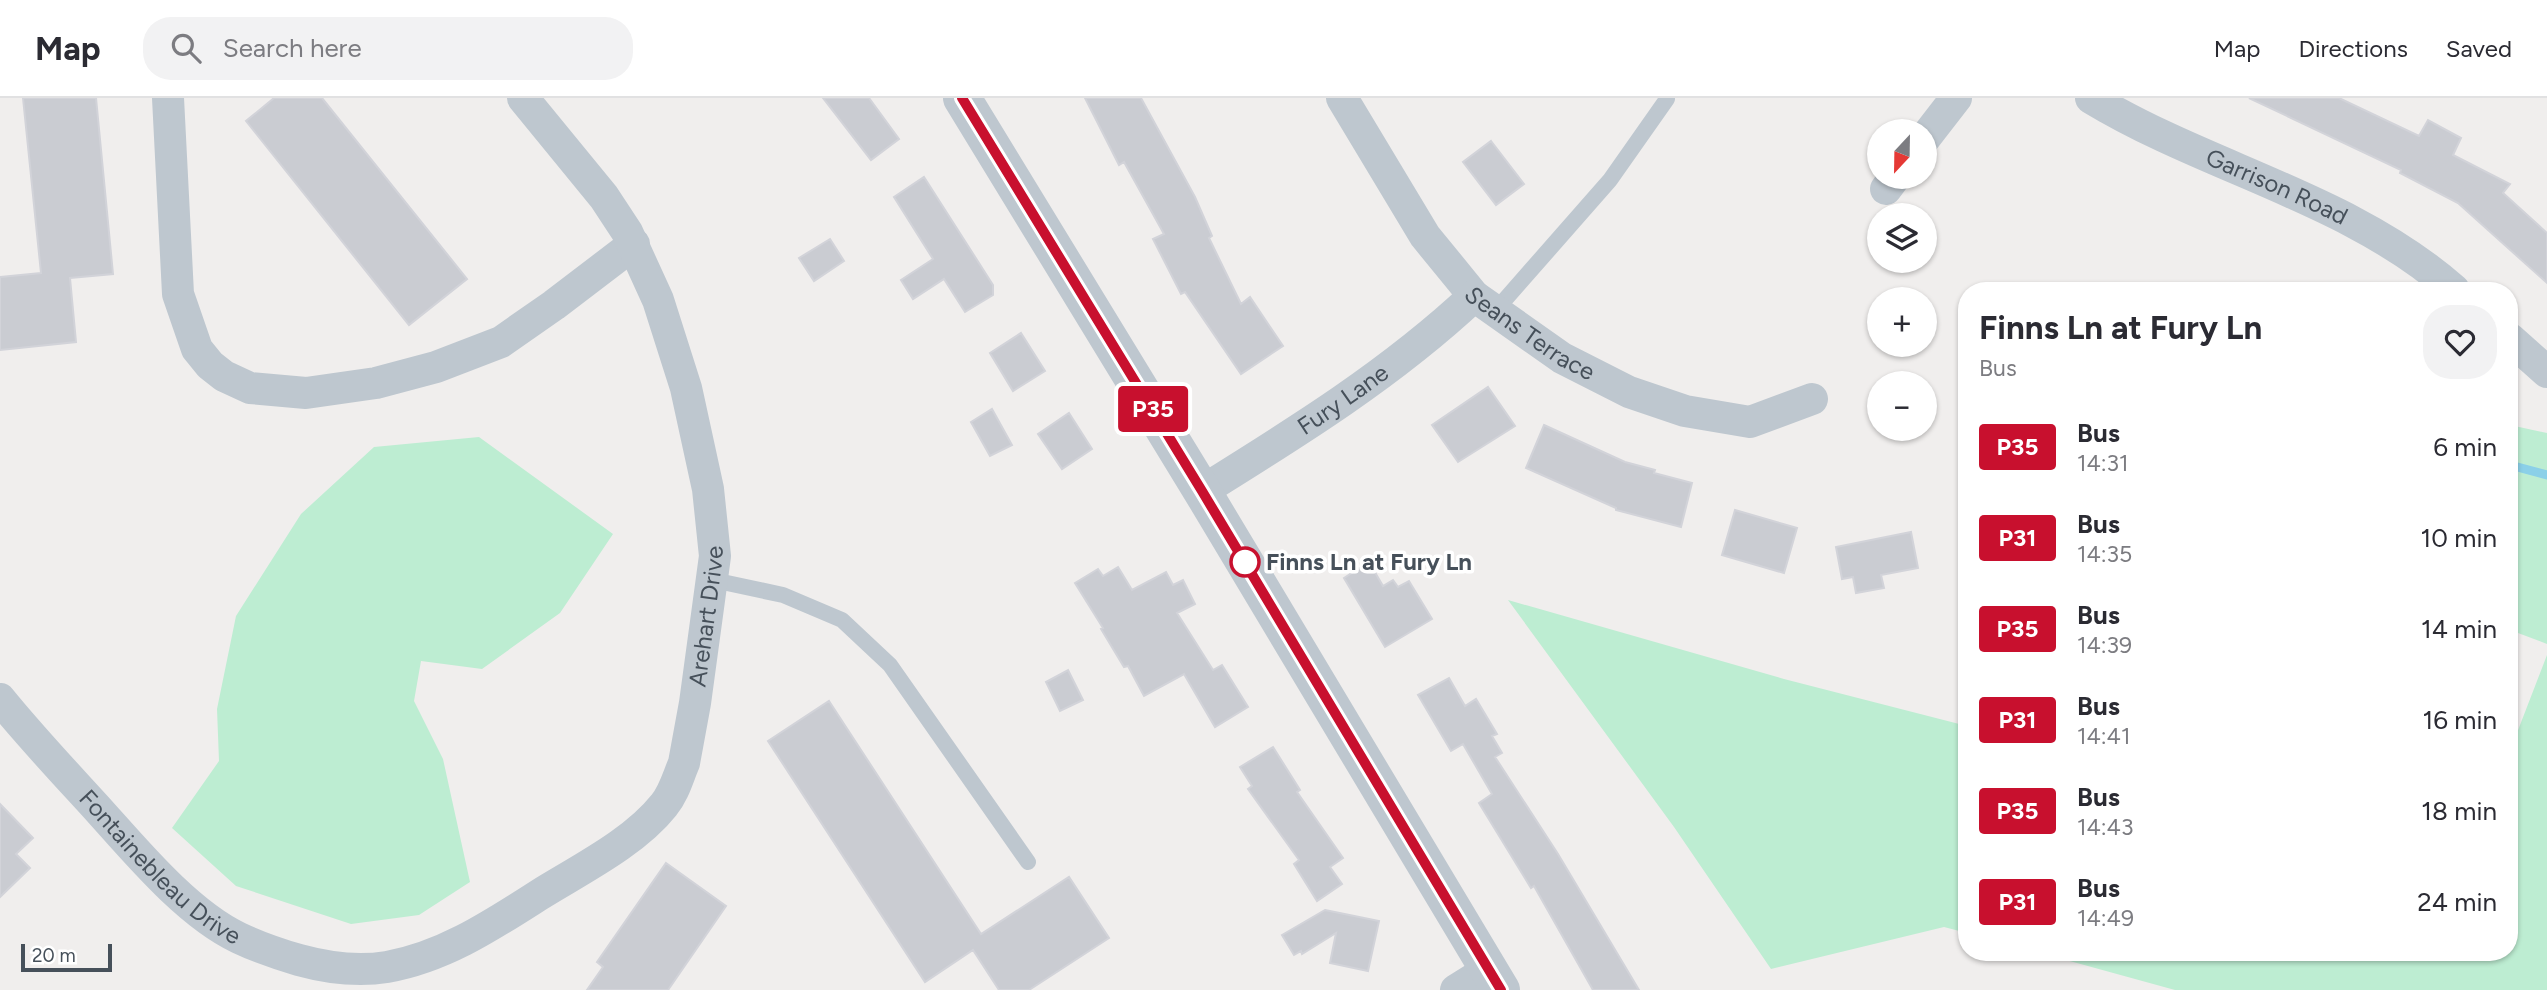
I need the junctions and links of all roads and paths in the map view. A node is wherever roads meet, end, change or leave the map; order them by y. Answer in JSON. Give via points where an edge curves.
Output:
{"nodes":[{"id":1,"x":169,"y":98,"type":"edge"},
{"id":2,"x":523,"y":98,"type":"edge"},
{"id":3,"x":962,"y":98,"type":"edge"},
{"id":4,"x":1342,"y":98,"type":"edge"},
{"id":5,"x":1956,"y":98,"type":"edge"},
{"id":6,"x":2091,"y":98,"type":"edge"},
{"id":7,"x":1667,"y":99,"type":"edge"},
{"id":8,"x":1937,"y":123,"type":"edge"},
{"id":9,"x":634,"y":244,"type":"junction"},
{"id":10,"x":2443,"y":282,"type":"edge"},
{"id":11,"x":1484,"y":304,"type":"junction"},
{"id":12,"x":2518,"y":346,"type":"edge"},
{"id":13,"x":2547,"y":372,"type":"edge"},
{"id":14,"x":1812,"y":399,"type":"dead end"},
{"id":15,"x":1202,"y":491,"type":"junction"},
{"id":16,"x":713,"y":580,"type":"junction"},
{"id":17,"x":0,"y":699,"type":"edge"},
{"id":18,"x":1028,"y":862,"type":"dead end"},
{"id":19,"x":357,"y":980,"type":"edge"},
{"id":20,"x":1495,"y":980,"type":"edge"},
{"id":21,"x":1456,"y":990,"type":"edge"}],
"edges":[{"from":1,"to":9,"type":"street","via":[[178,295],[197,349],[209,365],[250,388],[306,393],[376,383],[436,367],[501,342]]},
{"from":2,"to":9,"type":"street","name":"Arehart Drive","via":[[604,197]]},
{"from":3,"to":15,"type":"street"},
{"from":4,"to":11,"type":"street","name":"Seans Terrace","via":[[1424,236]]},
{"from":5,"to":8,"type":"street"},
{"from":6,"to":10,"type":"street","name":"Garrison Road","via":[[2123,118],[2350,221]]},
{"from":7,"to":11,"type":"lane","via":[[1610,180]]},
{"from":9,"to":16,"type":"street","name":"Arehart Drive","via":[[658,300],[686,388],[708,489]]},
{"from":11,"to":14,"type":"street","name":"Seans Terrace","via":[[1562,358],[1629,392],[1685,411],[1750,422]]},
{"from":11,"to":15,"type":"street","name":"Fury Lane"},
{"from":12,"to":13,"type":"street"},
{"from":15,"to":20,"type":"street"},
{"from":16,"to":18,"type":"lane","via":[[783,595],[842,620],[890,665]]},
{"from":16,"to":19,"type":"street","name":"Arehart Drive","via":[[684,762],[663,806],[622,842],[488,928],[432,955]]},
{"from":17,"to":19,"type":"street","name":"Fontainebleau Drive","via":[[117,831],[200,913],[236,937]]},
{"from":20,"to":21,"type":"street"}]}
